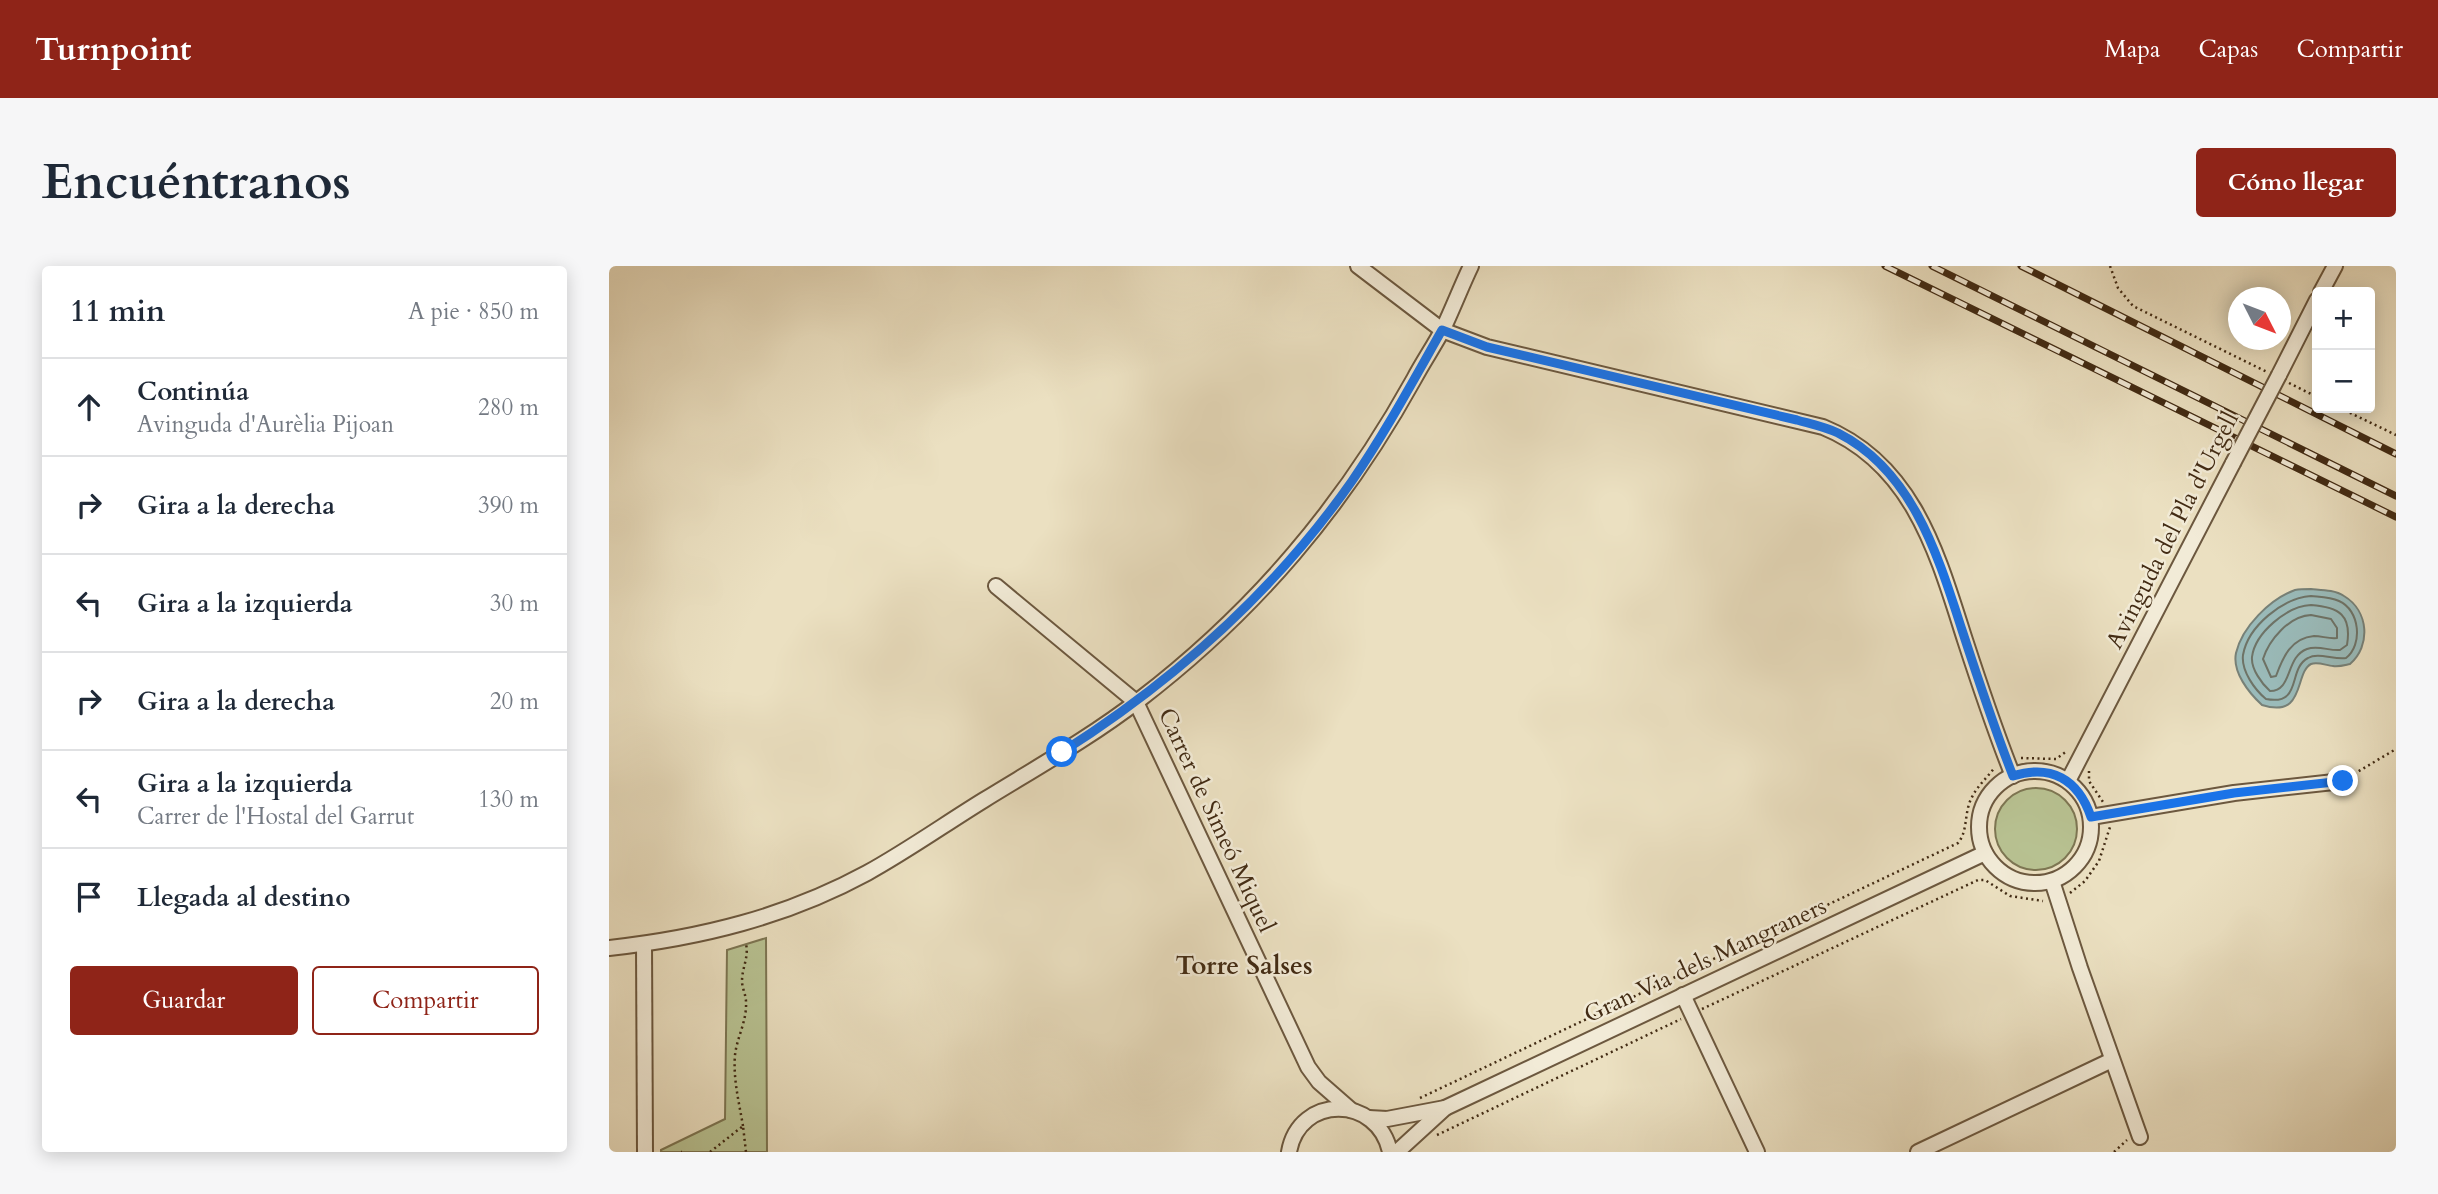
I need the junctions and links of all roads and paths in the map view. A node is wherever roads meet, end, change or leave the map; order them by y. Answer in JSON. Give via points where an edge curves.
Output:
{"nodes":[{"id":1,"x":1357,"y":266,"type":"edge"},
{"id":2,"x":1471,"y":266,"type":"edge"},
{"id":3,"x":2110,"y":266,"type":"edge"},
{"id":4,"x":2335,"y":266,"type":"edge"},
{"id":5,"x":2324,"y":287,"type":"edge"},
{"id":6,"x":2312,"y":309,"type":"edge"},
{"id":7,"x":1442,"y":330,"type":"junction"},
{"id":8,"x":2276,"y":375,"type":"junction"},
{"id":9,"x":2312,"y":394,"type":"edge"},
{"id":10,"x":2350,"y":413,"type":"edge"},
{"id":11,"x":2396,"y":436,"type":"edge"},
{"id":12,"x":996,"y":586,"type":"dead end"},
{"id":13,"x":1136,"y":702,"type":"junction"},
{"id":14,"x":2068,"y":749,"type":"dead end"},
{"id":15,"x":2396,"y":749,"type":"edge"},
{"id":16,"x":2014,"y":756,"type":"dead end"},
{"id":17,"x":1996,"y":762,"type":"dead end"},
{"id":18,"x":2089,"y":770,"type":"dead end"},
{"id":19,"x":2013,"y":776,"type":"junction"},
{"id":20,"x":2068,"y":781,"type":"junction"},
{"id":21,"x":2343,"y":781,"type":"joint"},
{"id":22,"x":2110,"y":806,"type":"dead end"},
{"id":23,"x":2091,"y":817,"type":"junction"},
{"id":24,"x":2113,"y":825,"type":"dead end"},
{"id":25,"x":1985,"y":853,"type":"junction"},
{"id":26,"x":2052,"y":881,"type":"junction"},
{"id":27,"x":2068,"y":899,"type":"dead end"},
{"id":28,"x":2047,"y":903,"type":"dead end"},
{"id":29,"x":643,"y":944,"type":"junction"},
{"id":30,"x":746,"y":944,"type":"dead end"},
{"id":31,"x":609,"y":948,"type":"edge"},
{"id":32,"x":1683,"y":995,"type":"junction"},
{"id":33,"x":1692,"y":1014,"type":"junction"},
{"id":34,"x":2112,"y":1060,"type":"junction"},
{"id":35,"x":1416,"y":1099,"type":"dead end"},
{"id":36,"x":1445,"y":1108,"type":"junction"},
{"id":37,"x":1351,"y":1110,"type":"junction"},
{"id":38,"x":1369,"y":1118,"type":"junction"},
{"id":39,"x":743,"y":1126,"type":"junction"},
{"id":40,"x":2140,"y":1138,"type":"dead end"},
{"id":41,"x":1429,"y":1139,"type":"dead end"},
{"id":42,"x":645,"y":1152,"type":"edge"},
{"id":43,"x":710,"y":1152,"type":"edge"},
{"id":44,"x":746,"y":1152,"type":"edge"},
{"id":45,"x":1289,"y":1152,"type":"edge"},
{"id":46,"x":1390,"y":1152,"type":"edge"},
{"id":47,"x":1397,"y":1152,"type":"edge"},
{"id":48,"x":1757,"y":1152,"type":"edge"},
{"id":49,"x":1918,"y":1152,"type":"edge"}],
"edges":[{"from":1,"to":7,"type":"street"},
{"from":2,"to":7,"type":"street"},
{"from":3,"to":8,"type":"path","via":[[2118,288],[2133,306]]},
{"from":4,"to":5,"type":"street"},
{"from":6,"to":8,"type":"street","name":"Avinguda del Pla d'Urgell"},
{"from":7,"to":13,"type":"street","via":[[1370,455],[1313,532],[1231,621]]},
{"from":7,"to":19,"type":"street","via":[[1487,347],[1797,420],[1836,432],[1862,448],[1911,503],[1934,546]]},
{"from":8,"to":9,"type":"path"},
{"from":8,"to":20,"type":"street","name":"Avinguda del Pla d'Urgell","bridge":true},
{"from":10,"to":11,"type":"path"},
{"from":12,"to":13,"type":"street","name":"Carrer de Simeó Miquel"},
{"from":13,"to":29,"type":"street","via":[[839,887],[745,923]]},
{"from":13,"to":37,"type":"street","name":"Carrer de Simeó Miquel","via":[[1308,1067]]},
{"from":14,"to":16,"type":"path","via":[[2056,759]]},
{"from":15,"to":21,"type":"path"},
{"from":17,"to":35,"type":"path","via":[[1970,801],[1958,843]]},
{"from":18,"to":22,"type":"path","via":[[2089,781]]},
{"from":19,"to":20,"type":"street","via":[[2041,771]]},
{"from":19,"to":25,"type":"street","via":[[1989,795],[1982,808],[1979,823]]},
{"from":20,"to":23,"type":"street"},
{"from":21,"to":23,"type":"street","via":[[2234,793]]},
{"from":23,"to":26,"type":"street","via":[[2084,856]]},
{"from":24,"to":27,"type":"path","via":[[2094,870]]},
{"from":25,"to":26,"type":"street","via":[[2013,880]]},
{"from":25,"to":32,"type":"street","name":"Gran Via dels Mangraners"},
{"from":26,"to":34,"type":"street"},
{"from":28,"to":33,"type":"path","via":[[2010,896],[1977,880]]},
{"from":29,"to":31,"type":"street"},
{"from":29,"to":42,"type":"street"},
{"from":30,"to":39,"type":"path","via":[[741,984],[747,1000],[735,1065]]},
{"from":32,"to":33,"type":"street"},
{"from":32,"to":36,"type":"street","name":"Gran Via dels Mangraners"},
{"from":33,"to":41,"type":"path"},
{"from":33,"to":48,"type":"street"},
{"from":34,"to":40,"type":"street"},
{"from":34,"to":49,"type":"street"},
{"from":36,"to":38,"type":"street","name":"Gran Via dels Mangraners"},
{"from":36,"to":47,"type":"street","name":"Gran Via dels Mangraners"},
{"from":37,"to":38,"type":"street","name":"Gran Via dels Mangraners"},
{"from":37,"to":45,"type":"street","via":[[1334,1108],[1311,1116],[1295,1134]]},
{"from":38,"to":46,"type":"street","via":[[1385,1137]]},
{"from":39,"to":43,"type":"path"},
{"from":39,"to":44,"type":"path"}]}
